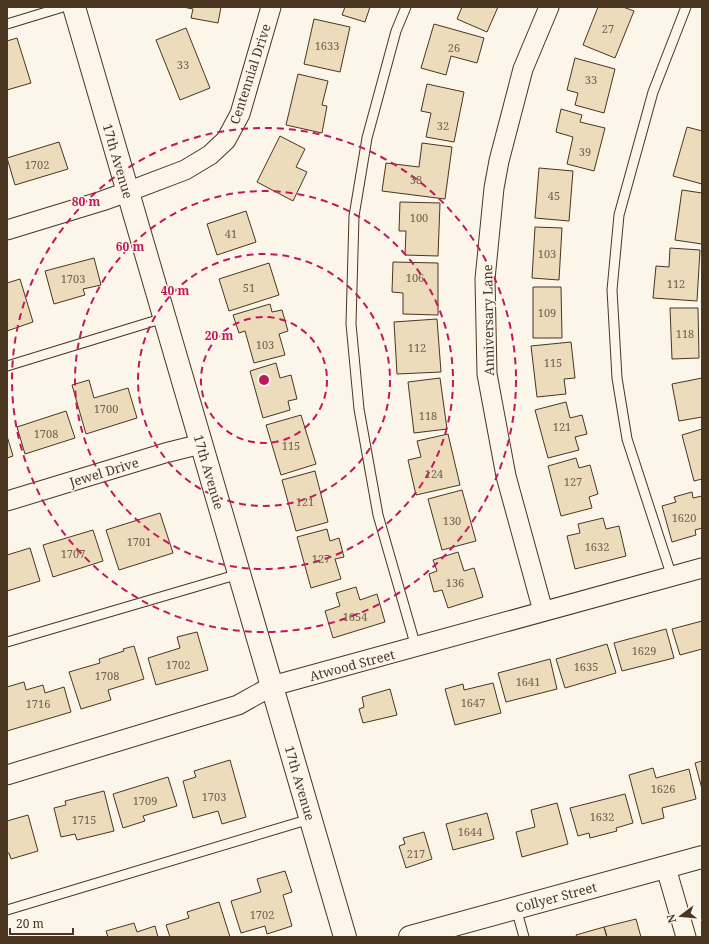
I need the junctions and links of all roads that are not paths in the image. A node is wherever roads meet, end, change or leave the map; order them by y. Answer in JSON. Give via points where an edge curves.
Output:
{"nodes":[{"id":1,"x":63,"y":7,"type":"edge"},
{"id":2,"x":74,"y":7,"type":"edge"},
{"id":3,"x":271,"y":7,"type":"edge"},
{"id":4,"x":406,"y":7,"type":"edge"},
{"id":5,"x":549,"y":7,"type":"edge"},
{"id":6,"x":686,"y":7,"type":"edge"},
{"id":7,"x":7,"y":24,"type":"edge"},
{"id":8,"x":127,"y":192,"type":"junction"},
{"id":9,"x":7,"y":230,"type":"edge"},
{"id":10,"x":164,"y":318,"type":"junction"},
{"id":11,"x":7,"y":366,"type":"edge"},
{"id":12,"x":201,"y":444,"type":"junction"},
{"id":13,"x":7,"y":501,"type":"edge"},
{"id":14,"x":702,"y":568,"type":"edge"},
{"id":15,"x":239,"y":574,"type":"junction"},
{"id":16,"x":672,"y":577,"type":"junction"},
{"id":17,"x":543,"y":611,"type":"junction"},
{"id":18,"x":7,"y":642,"type":"edge"},
{"id":19,"x":416,"y":647,"type":"junction"},
{"id":20,"x":272,"y":686,"type":"junction"},
{"id":21,"x":7,"y":775,"type":"edge"},
{"id":22,"x":310,"y":819,"type":"junction"},
{"id":23,"x":702,"y":857,"type":"edge"},
{"id":24,"x":666,"y":868,"type":"junction"},
{"id":25,"x":516,"y":907,"type":"junction"},
{"id":26,"x":7,"y":910,"type":"edge"},
{"id":27,"x":345,"y":937,"type":"edge"},
{"id":28,"x":410,"y":937,"type":"edge"},
{"id":29,"x":524,"y":937,"type":"edge"},
{"id":30,"x":686,"y":937,"type":"edge"}],
"edges":[{"from":1,"to":7,"type":"lane"},
{"from":2,"to":8,"type":"main road","name":"17th Avenue"},
{"from":3,"to":8,"type":"street","name":"Centennial Drive","via":[[240,114],[226,140],[210,155],[185,170]]},
{"from":4,"to":19,"type":"lane","via":[[396,31],[367,138],[354,216],[351,324],[359,409],[378,515]]},
{"from":5,"to":17,"type":"street","name":"Anniversary Lane","via":[[523,69],[499,161],[485,279],[488,374],[506,476]]},
{"from":6,"to":16,"type":"lane","via":[[654,92],[619,215],[612,290],[617,378],[627,439]]},
{"from":8,"to":9,"type":"street","name":"Centennial Drive"},
{"from":8,"to":10,"type":"main road","name":"17th Avenue"},
{"from":10,"to":11,"type":"lane"},
{"from":10,"to":12,"type":"main road","name":"17th Avenue"},
{"from":12,"to":13,"type":"street","name":"Jewel Drive"},
{"from":12,"to":15,"type":"main road","name":"17th Avenue"},
{"from":14,"to":16,"type":"street","name":"Atwood Street"},
{"from":15,"to":18,"type":"lane"},
{"from":15,"to":20,"type":"main road","name":"17th Avenue"},
{"from":16,"to":17,"type":"street","name":"Atwood Street"},
{"from":17,"to":19,"type":"street","name":"Atwood Street"},
{"from":19,"to":20,"type":"street","name":"Atwood Street"},
{"from":20,"to":21,"type":"street","name":"Atwood Street","via":[[238,704]]},
{"from":20,"to":22,"type":"main road","name":"17th Avenue"},
{"from":22,"to":26,"type":"lane"},
{"from":22,"to":27,"type":"main road","name":"17th Avenue"},
{"from":23,"to":24,"type":"main road","name":"Collyer Street"},
{"from":24,"to":25,"type":"main road","name":"Collyer Street"},
{"from":24,"to":30,"type":"street"},
{"from":25,"to":28,"type":"main road","name":"Collyer Street"},
{"from":25,"to":29,"type":"lane"}]}
